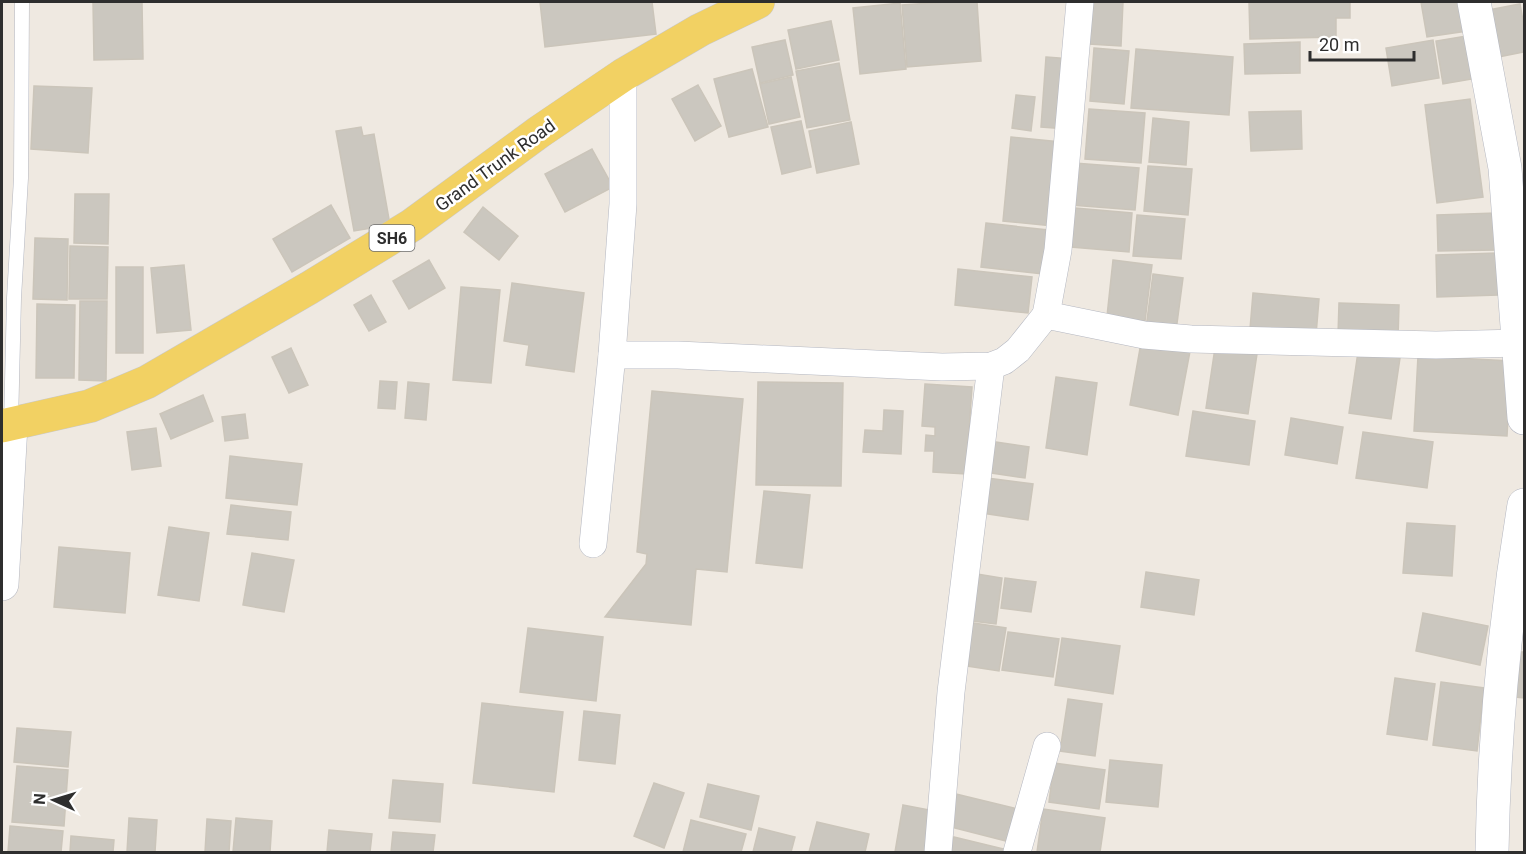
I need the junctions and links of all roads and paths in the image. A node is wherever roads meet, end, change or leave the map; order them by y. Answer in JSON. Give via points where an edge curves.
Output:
{"nodes":[{"id":1,"x":22,"y":2,"type":"edge"},
{"id":2,"x":758,"y":2,"type":"edge"},
{"id":3,"x":1080,"y":2,"type":"edge"},
{"id":4,"x":1474,"y":2,"type":"edge"},
{"id":5,"x":623,"y":75,"type":"junction"},
{"id":6,"x":1520,"y":281,"type":"edge"},
{"id":7,"x":1046,"y":315,"type":"junction"},
{"id":8,"x":1520,"y":343,"type":"junction"},
{"id":9,"x":612,"y":355,"type":"junction"},
{"id":10,"x":991,"y":366,"type":"junction"},
{"id":11,"x":1524,"y":418,"type":"edge"},
{"id":12,"x":6,"y":425,"type":"edge"},
{"id":13,"x":1524,"y":504,"type":"edge"},
{"id":14,"x":593,"y":544,"type":"dead end"},
{"id":15,"x":2,"y":584,"type":"edge"},
{"id":16,"x":1047,"y":746,"type":"dead end"},
{"id":17,"x":938,"y":852,"type":"edge"},
{"id":18,"x":1017,"y":852,"type":"edge"},
{"id":19,"x":1492,"y":852,"type":"edge"}],
"edges":[{"from":1,"to":12,"type":"lane","via":[[21,167]]},
{"from":2,"to":5,"type":"main road","name":"Grand Trunk Road","number":"SH6"},
{"from":3,"to":7,"type":"street","via":[[1058,250]]},
{"from":4,"to":6,"type":"street","via":[[1505,168]]},
{"from":5,"to":9,"type":"street","via":[[623,204]]},
{"from":5,"to":12,"type":"main road","name":"Grand Trunk Road","number":"SH6","via":[[412,225],[147,382],[90,406]]},
{"from":6,"to":8,"type":"street"},
{"from":7,"to":8,"type":"street","via":[[1191,339],[1436,345]]},
{"from":7,"to":10,"type":"street","via":[[1018,350],[1004,362]]},
{"from":8,"to":11,"type":"street"},
{"from":9,"to":10,"type":"street"},
{"from":9,"to":14,"type":"street"},
{"from":10,"to":17,"type":"street","via":[[951,692]]},
{"from":12,"to":15,"type":"street"},
{"from":13,"to":19,"type":"street","via":[[1512,575],[1493,789]]},
{"from":16,"to":18,"type":"street"}]}
